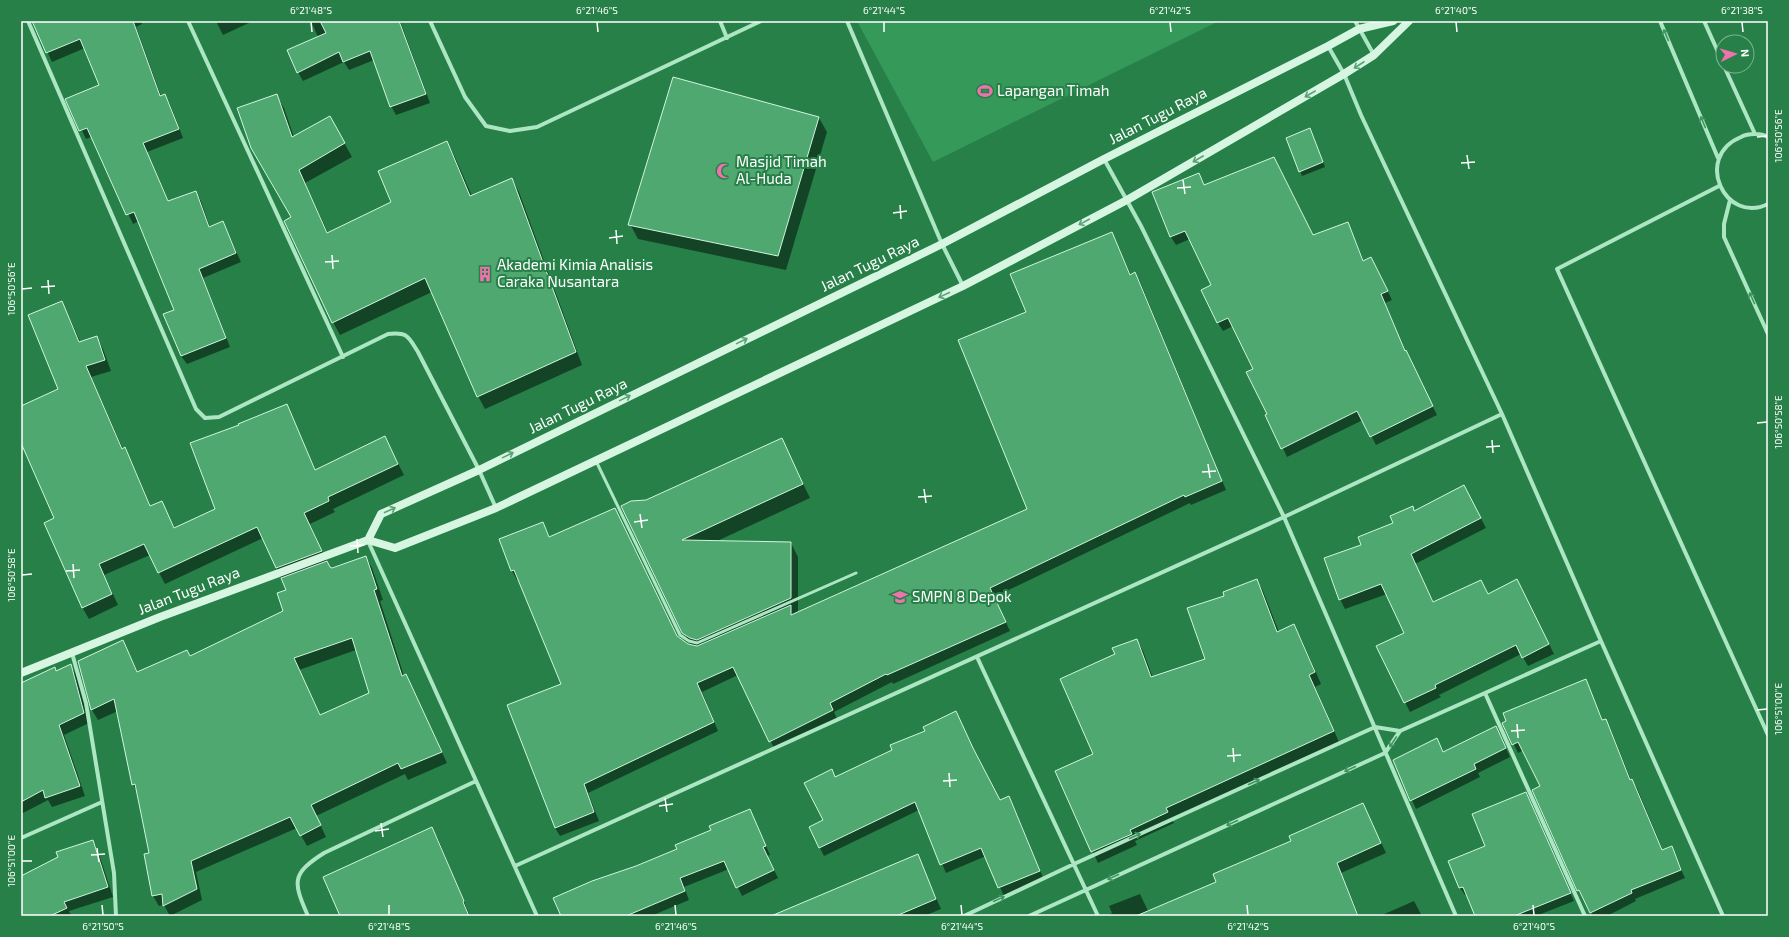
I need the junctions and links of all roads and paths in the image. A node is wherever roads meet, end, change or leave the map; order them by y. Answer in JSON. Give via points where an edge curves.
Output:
{"nodes":[{"id":1,"x":28,"y":21,"type":"edge"},
{"id":2,"x":188,"y":21,"type":"edge"},
{"id":3,"x":430,"y":21,"type":"edge"},
{"id":4,"x":720,"y":21,"type":"edge"},
{"id":5,"x":761,"y":21,"type":"edge"},
{"id":6,"x":847,"y":21,"type":"edge"},
{"id":7,"x":1355,"y":21,"type":"edge"},
{"id":8,"x":1393,"y":21,"type":"edge"},
{"id":9,"x":1409,"y":21,"type":"edge"},
{"id":10,"x":1660,"y":21,"type":"edge"},
{"id":11,"x":1704,"y":21,"type":"edge"},
{"id":12,"x":1359,"y":29,"type":"junction"},
{"id":13,"x":727,"y":38,"type":"junction"},
{"id":14,"x":1715,"y":45,"type":"edge"},
{"id":15,"x":1328,"y":46,"type":"junction"},
{"id":16,"x":1374,"y":55,"type":"junction"},
{"id":17,"x":1344,"y":74,"type":"junction"},
{"id":18,"x":1728,"y":74,"type":"edge"},
{"id":19,"x":1755,"y":134,"type":"junction"},
{"id":20,"x":1768,"y":137,"type":"edge"},
{"id":21,"x":1718,"y":158,"type":"junction"},
{"id":22,"x":1104,"y":159,"type":"junction"},
{"id":23,"x":1719,"y":186,"type":"junction"},
{"id":24,"x":1127,"y":200,"type":"junction"},
{"id":25,"x":1730,"y":200,"type":"junction"},
{"id":26,"x":1768,"y":204,"type":"edge"},
{"id":27,"x":942,"y":244,"type":"junction"},
{"id":28,"x":963,"y":286,"type":"junction"},
{"id":29,"x":1768,"y":334,"type":"edge"},
{"id":30,"x":343,"y":357,"type":"junction"},
{"id":31,"x":1502,"y":414,"type":"junction"},
{"id":32,"x":596,"y":461,"type":"junction"},
{"id":33,"x":479,"y":470,"type":"junction"},
{"id":34,"x":496,"y":508,"type":"junction"},
{"id":35,"x":1284,"y":517,"type":"junction"},
{"id":36,"x":368,"y":540,"type":"junction"},
{"id":37,"x":856,"y":572,"type":"dead end"},
{"id":38,"x":1601,"y":641,"type":"junction"},
{"id":39,"x":72,"y":653,"type":"junction"},
{"id":40,"x":977,"y":657,"type":"junction"},
{"id":41,"x":21,"y":673,"type":"edge"},
{"id":42,"x":1485,"y":693,"type":"junction"},
{"id":43,"x":1375,"y":727,"type":"junction"},
{"id":44,"x":1400,"y":731,"type":"junction"},
{"id":45,"x":1768,"y":735,"type":"edge"},
{"id":46,"x":1385,"y":753,"type":"junction"},
{"id":47,"x":476,"y":782,"type":"junction"},
{"id":48,"x":102,"y":802,"type":"junction"},
{"id":49,"x":21,"y":838,"type":"edge"},
{"id":50,"x":1074,"y":864,"type":"junction"},
{"id":51,"x":515,"y":866,"type":"junction"},
{"id":52,"x":1086,"y":890,"type":"junction"},
{"id":53,"x":116,"y":916,"type":"edge"},
{"id":54,"x":308,"y":916,"type":"edge"},
{"id":55,"x":537,"y":916,"type":"edge"},
{"id":56,"x":964,"y":916,"type":"edge"},
{"id":57,"x":1030,"y":916,"type":"edge"},
{"id":58,"x":1098,"y":916,"type":"edge"},
{"id":59,"x":1456,"y":916,"type":"edge"},
{"id":60,"x":1585,"y":916,"type":"edge"},
{"id":61,"x":1723,"y":916,"type":"edge"}],
"edges":[{"from":1,"to":30,"type":"street","via":[[196,409],[204,418],[219,417]]},
{"from":2,"to":30,"type":"street"},
{"from":3,"to":13,"type":"street","via":[[465,97],[486,126],[510,131],[537,128]]},
{"from":4,"to":13,"type":"street"},
{"from":5,"to":13,"type":"street"},
{"from":6,"to":27,"type":"street"},
{"from":7,"to":12,"type":"street"},
{"from":8,"to":12,"type":"street","name":"Jalan Tugu Raya"},
{"from":9,"to":16,"type":"street"},
{"from":21,"to":10,"type":"street","one_way":true},
{"from":11,"to":14,"type":"street"},
{"from":12,"to":15,"type":"street","name":"Jalan Tugu Raya"},
{"from":12,"to":16,"type":"street"},
{"from":15,"to":17,"type":"street"},
{"from":15,"to":22,"type":"street","name":"Jalan Tugu Raya"},
{"from":16,"to":17,"type":"street","one_way":true},
{"from":17,"to":24,"type":"street","one_way":true},
{"from":17,"to":31,"type":"street"},
{"from":18,"to":19,"type":"street"},
{"from":19,"to":20,"type":"street"},
{"from":19,"to":21,"type":"street","via":[[1733,140]]},
{"from":21,"to":23,"type":"street","via":[[1716,177]]},
{"from":22,"to":24,"type":"street"},
{"from":22,"to":27,"type":"street","name":"Jalan Tugu Raya"},
{"from":23,"to":25,"type":"street"},
{"from":23,"to":45,"type":"street","via":[[1557,269]]},
{"from":24,"to":28,"type":"street","one_way":true},
{"from":24,"to":35,"type":"street"},
{"from":25,"to":26,"type":"street","via":[[1752,208]]},
{"from":29,"to":25,"type":"street","one_way":true,"via":[[1724,237],[1724,224]]},
{"from":27,"to":28,"type":"street"},
{"from":33,"to":27,"type":"street","name":"Jalan Tugu Raya","one_way":true},
{"from":28,"to":32,"type":"street","one_way":true},
{"from":30,"to":33,"type":"street","via":[[388,334],[400,333],[409,338]]},
{"from":31,"to":35,"type":"street"},
{"from":31,"to":38,"type":"street"},
{"from":32,"to":34,"type":"street"},
{"from":32,"to":37,"type":"lane","via":[[680,635],[688,641],[698,643]]},
{"from":33,"to":34,"type":"street"},
{"from":36,"to":33,"type":"street","name":"Jalan Tugu Raya","one_way":true,"via":[[381,514]]},
{"from":34,"to":36,"type":"street","via":[[395,548]]},
{"from":35,"to":40,"type":"street"},
{"from":35,"to":43,"type":"street"},
{"from":36,"to":39,"type":"street","name":"Jalan Tugu Raya","via":[[160,617]]},
{"from":36,"to":47,"type":"street"},
{"from":38,"to":42,"type":"street"},
{"from":38,"to":61,"type":"street"},
{"from":39,"to":41,"type":"street","name":"Jalan Tugu Raya"},
{"from":39,"to":48,"type":"street","via":[[86,703]]},
{"from":40,"to":50,"type":"street"},
{"from":40,"to":51,"type":"street"},
{"from":42,"to":44,"type":"street"},
{"from":42,"to":60,"type":"street"},
{"from":43,"to":44,"type":"street"},
{"from":43,"to":46,"type":"street"},
{"from":50,"to":43,"type":"street","one_way":true},
{"from":44,"to":46,"type":"street","one_way":true},
{"from":46,"to":52,"type":"street","one_way":true},
{"from":46,"to":59,"type":"street"},
{"from":47,"to":51,"type":"street"},
{"from":47,"to":54,"type":"street","via":[[324,853],[306,864],[297,878],[298,893]]},
{"from":48,"to":49,"type":"street"},
{"from":48,"to":53,"type":"street","via":[[114,873]]},
{"from":50,"to":52,"type":"street"},
{"from":56,"to":50,"type":"street","one_way":true},
{"from":51,"to":55,"type":"street"},
{"from":52,"to":57,"type":"street"},
{"from":52,"to":58,"type":"street"}]}
